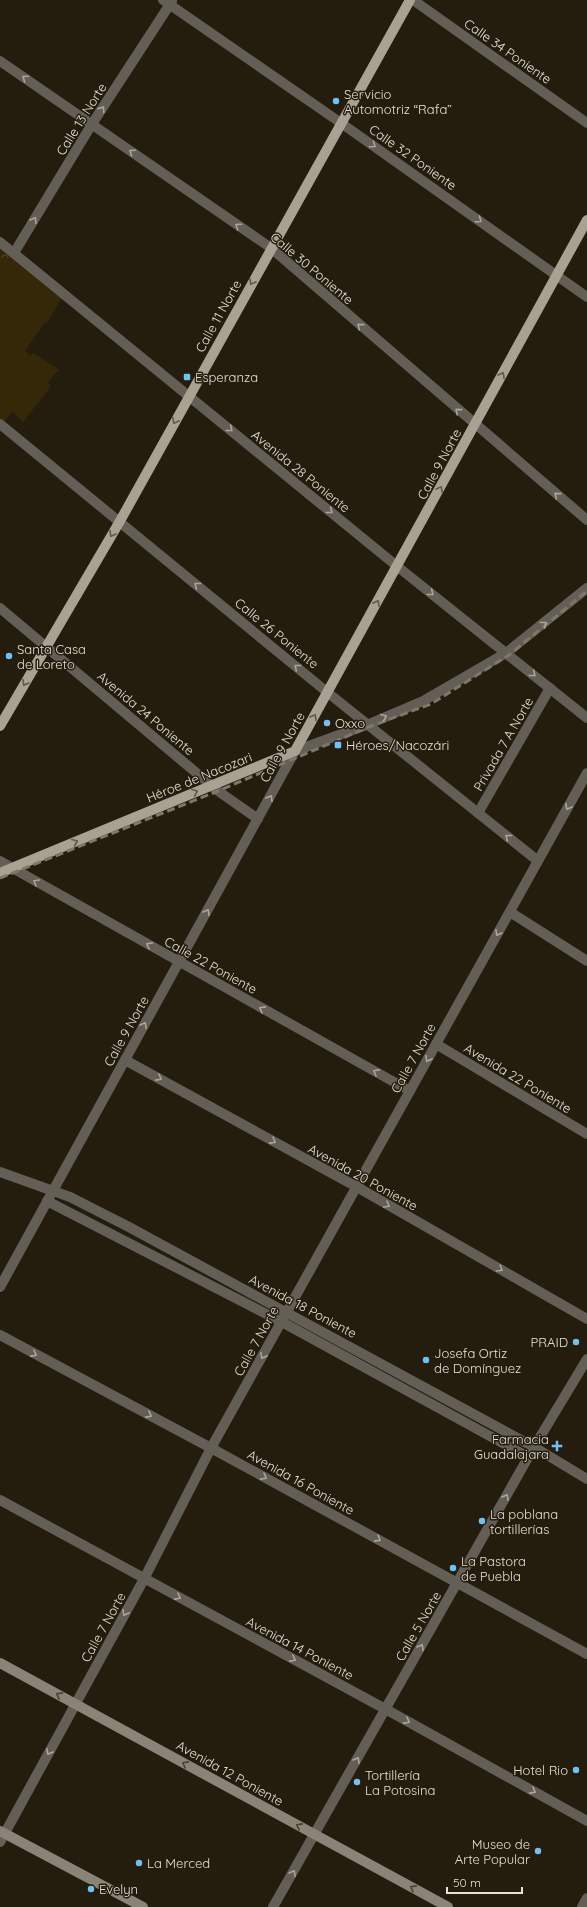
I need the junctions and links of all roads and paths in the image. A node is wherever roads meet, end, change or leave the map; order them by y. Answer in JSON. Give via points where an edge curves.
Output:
{"nodes":[{"id":1,"x":410,"y":0,"type":"edge"},
{"id":2,"x":413,"y":0,"type":"edge"},
{"id":3,"x":168,"y":2,"type":"edge"},
{"id":4,"x":0,"y":61,"type":"edge"},
{"id":5,"x":341,"y":123,"type":"junction"},
{"id":6,"x":587,"y":123,"type":"edge"},
{"id":7,"x":92,"y":124,"type":"junction"},
{"id":8,"x":587,"y":220,"type":"edge"},
{"id":9,"x":0,"y":242,"type":"edge"},
{"id":10,"x":270,"y":248,"type":"junction"},
{"id":11,"x":14,"y":253,"type":"junction"},
{"id":12,"x":556,"y":275,"type":"junction"},
{"id":13,"x":587,"y":297,"type":"edge"},
{"id":14,"x":189,"y":395,"type":"junction"},
{"id":15,"x":0,"y":424,"type":"edge"},
{"id":16,"x":475,"y":425,"type":"junction"},
{"id":17,"x":587,"y":520,"type":"edge"},
{"id":18,"x":120,"y":521,"type":"junction"},
{"id":19,"x":398,"y":567,"type":"junction"},
{"id":20,"x":587,"y":588,"type":"edge"},
{"id":21,"x":0,"y":608,"type":"edge"},
{"id":22,"x":46,"y":646,"type":"junction"},
{"id":23,"x":506,"y":653,"type":"junction"},
{"id":24,"x":550,"y":688,"type":"junction"},
{"id":25,"x":328,"y":692,"type":"junction"},
{"id":26,"x":587,"y":718,"type":"edge"},
{"id":27,"x":1,"y":722,"type":"edge"},
{"id":28,"x":369,"y":724,"type":"junction"},
{"id":29,"x":295,"y":751,"type":"junction"},
{"id":30,"x":587,"y":773,"type":"edge"},
{"id":31,"x":211,"y":786,"type":"junction"},
{"id":32,"x":478,"y":813,"type":"junction"},
{"id":33,"x":258,"y":819,"type":"junction"},
{"id":34,"x":0,"y":861,"type":"edge"},
{"id":35,"x":538,"y":861,"type":"junction"},
{"id":36,"x":12,"y":868,"type":"junction"},
{"id":37,"x":0,"y":873,"type":"edge"},
{"id":38,"x":510,"y":912,"type":"junction"},
{"id":39,"x":587,"y":961,"type":"edge"},
{"id":40,"x":179,"y":962,"type":"junction"},
{"id":41,"x":436,"y":1044,"type":"junction"},
{"id":42,"x":125,"y":1060,"type":"junction"},
{"id":43,"x":410,"y":1091,"type":"junction"},
{"id":44,"x":587,"y":1134,"type":"edge"},
{"id":45,"x":0,"y":1172,"type":"edge"},
{"id":46,"x":357,"y":1187,"type":"junction"},
{"id":47,"x":53,"y":1191,"type":"junction"},
{"id":48,"x":47,"y":1200,"type":"junction"},
{"id":49,"x":96,"y":1210,"type":"junction"},
{"id":50,"x":89,"y":1223,"type":"junction"},
{"id":51,"x":129,"y":1227,"type":"junction"},
{"id":52,"x":122,"y":1240,"type":"junction"},
{"id":53,"x":164,"y":1246,"type":"junction"},
{"id":54,"x":157,"y":1258,"type":"junction"},
{"id":55,"x":211,"y":1271,"type":"junction"},
{"id":56,"x":205,"y":1283,"type":"junction"},
{"id":57,"x":0,"y":1287,"type":"edge"},
{"id":58,"x":288,"y":1312,"type":"junction"},
{"id":59,"x":587,"y":1319,"type":"edge"},
{"id":60,"x":282,"y":1322,"type":"junction"},
{"id":61,"x":0,"y":1335,"type":"edge"},
{"id":62,"x":587,"y":1359,"type":"edge"},
{"id":63,"x":534,"y":1447,"type":"junction"},
{"id":64,"x":211,"y":1448,"type":"junction"},
{"id":65,"x":528,"y":1457,"type":"junction"},
{"id":66,"x":587,"y":1479,"type":"edge"},
{"id":67,"x":0,"y":1500,"type":"edge"},
{"id":68,"x":144,"y":1579,"type":"junction"},
{"id":69,"x":458,"y":1582,"type":"junction"},
{"id":70,"x":587,"y":1654,"type":"edge"},
{"id":71,"x":0,"y":1662,"type":"edge"},
{"id":72,"x":76,"y":1704,"type":"junction"},
{"id":73,"x":386,"y":1709,"type":"junction"},
{"id":74,"x":587,"y":1820,"type":"edge"},
{"id":75,"x":315,"y":1834,"type":"junction"},
{"id":76,"x":2,"y":1835,"type":"edge"},
{"id":77,"x":587,"y":1898,"type":"edge"},
{"id":78,"x":143,"y":1907,"type":"edge"},
{"id":79,"x":273,"y":1907,"type":"edge"},
{"id":80,"x":448,"y":1907,"type":"edge"},
{"id":81,"x":582,"y":1907,"type":"edge"}],
"edges":[{"from":1,"to":5,"type":"main road","name":"Calle 11 Norte"},
{"from":2,"to":6,"type":"street","name":"Calle 34 Poniente"},
{"from":3,"to":5,"type":"street","name":"Calle 32 Poniente"},
{"from":7,"to":3,"type":"street","name":"Calle 13 Norte","one_way":true},
{"from":7,"to":4,"type":"street","name":"Calle 30 Poniente","one_way":true},
{"from":5,"to":10,"type":"main road","name":"Calle 11 Norte"},
{"from":5,"to":12,"type":"street","name":"Calle 32 Poniente","one_way":true},
{"from":10,"to":7,"type":"street","name":"Calle 30 Poniente","one_way":true},
{"from":11,"to":7,"type":"street","name":"Calle 13 Norte","one_way":true},
{"from":8,"to":12,"type":"main road","name":"Calle 9 Norte"},
{"from":9,"to":11,"type":"street","name":"Avenida 28 Poniente"},
{"from":10,"to":14,"type":"main road","name":"Calle 11 Norte","one_way":true},
{"from":16,"to":10,"type":"street","name":"Calle 30 Poniente","one_way":true},
{"from":11,"to":14,"type":"street","name":"Avenida 28 Poniente"},
{"from":12,"to":13,"type":"street","name":"Calle 32 Poniente"},
{"from":16,"to":12,"type":"main road","name":"Calle 9 Norte","one_way":true},
{"from":14,"to":18,"type":"main road","name":"Calle 11 Norte","one_way":true},
{"from":14,"to":19,"type":"street","name":"Avenida 28 Poniente","one_way":true},
{"from":15,"to":18,"type":"street","name":"Calle 26 Poniente"},
{"from":17,"to":16,"type":"street","name":"Calle 30 Poniente","one_way":true},
{"from":19,"to":16,"type":"main road","name":"Calle 9 Norte","one_way":true},
{"from":18,"to":22,"type":"main road","name":"Calle 11 Norte","one_way":true},
{"from":25,"to":18,"type":"street","name":"Calle 26 Poniente","one_way":true},
{"from":19,"to":23,"type":"street","name":"Avenida 28 Poniente","one_way":true},
{"from":25,"to":19,"type":"main road","name":"Calle 9 Norte","one_way":true},
{"from":23,"to":20,"type":"street","name":"Héroe de Nacozari","one_way":true},
{"from":21,"to":22,"type":"street","name":"Avenida 24 Poniente"},
{"from":22,"to":27,"type":"main road","name":"Calle 11 Norte","one_way":true},
{"from":22,"to":31,"type":"street","name":"Avenida 24 Poniente"},
{"from":23,"to":24,"type":"street","name":"Avenida 28 Poniente","one_way":true},
{"from":28,"to":23,"type":"street","name":"Héroe de Nacozari","one_way":true,"via":[[423,701]]},
{"from":24,"to":26,"type":"street","name":"Avenida 28 Poniente"},
{"from":24,"to":32,"type":"street","name":"Privada 7 A Norte"},
{"from":25,"to":28,"type":"street","name":"Calle 26 Poniente"},
{"from":29,"to":25,"type":"main road","name":"Calle 9 Norte","one_way":true},
{"from":28,"to":29,"type":"street","name":"Héroe de Nacozari"},
{"from":28,"to":32,"type":"street","name":"Calle 26 Poniente"},
{"from":29,"to":31,"type":"main road","name":"Héroe de Nacozari"},
{"from":33,"to":29,"type":"street","name":"Calle 9 Norte","one_way":true},
{"from":30,"to":35,"type":"street","name":"Calle 7 Norte","one_way":true},
{"from":31,"to":33,"type":"street","name":"Avenida 24 Poniente"},
{"from":36,"to":31,"type":"main road","name":"Héroe de Nacozari","one_way":true},
{"from":35,"to":32,"type":"street","name":"Calle 26 Poniente","one_way":true},
{"from":40,"to":33,"type":"street","name":"Calle 9 Norte","one_way":true},
{"from":34,"to":36,"type":"street","name":"Calle 22 Poniente"},
{"from":35,"to":38,"type":"street","name":"Calle 7 Norte"},
{"from":36,"to":37,"type":"main road","name":"Héroe de Nacozari"},
{"from":40,"to":36,"type":"street","name":"Calle 22 Poniente","one_way":true},
{"from":38,"to":39,"type":"street"},
{"from":38,"to":41,"type":"street","name":"Calle 7 Norte","one_way":true},
{"from":42,"to":40,"type":"street","name":"Calle 9 Norte","one_way":true},
{"from":43,"to":40,"type":"street","name":"Calle 22 Poniente","one_way":true},
{"from":41,"to":43,"type":"street","name":"Calle 7 Norte","one_way":true},
{"from":41,"to":44,"type":"street","name":"Avenida 22 Poniente"},
{"from":42,"to":46,"type":"street","name":"Avenida 20 Poniente","one_way":true},
{"from":42,"to":47,"type":"street","name":"Calle 9 Norte"},
{"from":43,"to":46,"type":"street","name":"Calle 7 Norte"},
{"from":45,"to":47,"type":"street","name":"Avenida 18 Poniente"},
{"from":46,"to":58,"type":"street","name":"Calle 7 Norte"},
{"from":46,"to":59,"type":"street","name":"Avenida 20 Poniente","one_way":true},
{"from":47,"to":48,"type":"street","name":"Calle 9 Norte"},
{"from":47,"to":49,"type":"street","name":"Avenida 18 Poniente"},
{"from":48,"to":50,"type":"street","name":"Avenida 18 Poniente"},
{"from":48,"to":57,"type":"street","name":"Calle 9 Norte"},
{"from":49,"to":50,"type":"street"},
{"from":49,"to":51,"type":"street","name":"Avenida 18 Poniente"},
{"from":50,"to":52,"type":"street","name":"Avenida 18 Poniente"},
{"from":51,"to":52,"type":"street"},
{"from":51,"to":53,"type":"street","name":"Avenida 18 Poniente"},
{"from":52,"to":54,"type":"street","name":"Avenida 18 Poniente"},
{"from":53,"to":54,"type":"street"},
{"from":53,"to":55,"type":"street","name":"Avenida 18 Poniente"},
{"from":54,"to":56,"type":"street","name":"Avenida 18 Poniente"},
{"from":55,"to":56,"type":"street"},
{"from":55,"to":58,"type":"street","name":"Avenida 18 Poniente"},
{"from":56,"to":60,"type":"street","name":"Avenida 18 Poniente"},
{"from":58,"to":60,"type":"street","name":"Calle 7 Norte"},
{"from":58,"to":63,"type":"street","name":"Avenida 18 Poniente"},
{"from":60,"to":64,"type":"street","name":"Calle 7 Norte","one_way":true},
{"from":60,"to":65,"type":"street","name":"Avenida 18 Poniente"},
{"from":61,"to":64,"type":"street","name":"Avenida 16 Poniente","one_way":true},
{"from":62,"to":63,"type":"street","name":"Calle 5 Norte"},
{"from":63,"to":65,"type":"street","name":"Calle 5 Norte"},
{"from":63,"to":66,"type":"street","name":"Avenida 18 Poniente"},
{"from":64,"to":68,"type":"street","name":"Calle 7 Norte"},
{"from":64,"to":69,"type":"street","name":"Avenida 16 Poniente","one_way":true},
{"from":69,"to":65,"type":"street","name":"Calle 5 Norte","one_way":true},
{"from":67,"to":68,"type":"street","name":"Avenida 14 Poniente"},
{"from":68,"to":72,"type":"street","name":"Calle 7 Norte","one_way":true},
{"from":68,"to":73,"type":"street","name":"Avenida 14 Poniente","one_way":true},
{"from":69,"to":70,"type":"street","name":"Avenida 16 Poniente"},
{"from":73,"to":69,"type":"street","name":"Calle 5 Norte","one_way":true},
{"from":72,"to":71,"type":"main road","name":"Avenida 12 Poniente","one_way":true},
{"from":75,"to":72,"type":"main road","name":"Avenida 12 Poniente","one_way":true},
{"from":72,"to":76,"type":"street","name":"Calle 7 Norte","one_way":true},
{"from":73,"to":74,"type":"street","name":"Avenida 14 Poniente","one_way":true},
{"from":75,"to":73,"type":"street","name":"Calle 5 Norte","one_way":true},
{"from":79,"to":75,"type":"street","name":"Calle 5 Norte","one_way":true},
{"from":80,"to":75,"type":"main road","name":"Avenida 12 Poniente","one_way":true},
{"from":76,"to":78,"type":"main road"},
{"from":77,"to":81,"type":"street"}]}
